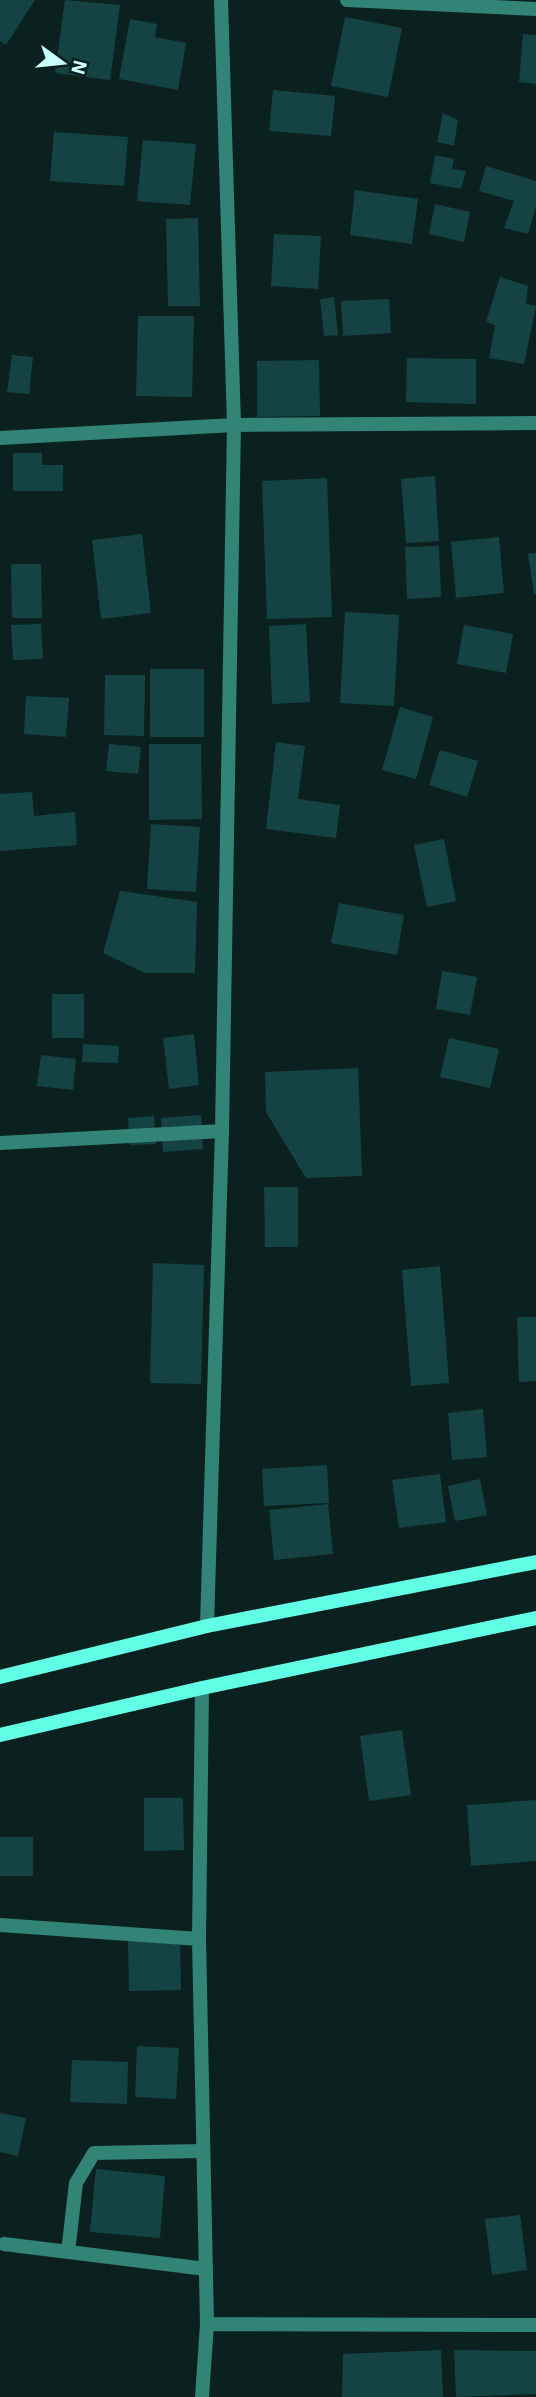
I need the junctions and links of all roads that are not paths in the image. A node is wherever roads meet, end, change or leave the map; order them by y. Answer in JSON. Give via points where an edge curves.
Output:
{"nodes":[{"id":1,"x":221,"y":0,"type":"edge"},
{"id":2,"x":347,"y":0,"type":"edge"},
{"id":3,"x":536,"y":9,"type":"edge"},
{"id":4,"x":536,"y":423,"type":"edge"},
{"id":5,"x":234,"y":425,"type":"junction"},
{"id":6,"x":0,"y":438,"type":"edge"},
{"id":7,"x":222,"y":1131,"type":"junction"},
{"id":8,"x":0,"y":1143,"type":"edge"},
{"id":9,"x":536,"y":1562,"type":"edge"},
{"id":10,"x":536,"y":1618,"type":"edge"},
{"id":11,"x":207,"y":1626,"type":"junction"},
{"id":12,"x":0,"y":1677,"type":"edge"},
{"id":13,"x":202,"y":1688,"type":"junction"},
{"id":14,"x":0,"y":1735,"type":"edge"},
{"id":15,"x":0,"y":1925,"type":"edge"},
{"id":16,"x":199,"y":1939,"type":"junction"},
{"id":17,"x":203,"y":2151,"type":"junction"},
{"id":18,"x":4,"y":2244,"type":"dead end"},
{"id":19,"x":68,"y":2252,"type":"junction"},
{"id":20,"x":206,"y":2269,"type":"junction"},
{"id":21,"x":207,"y":2324,"type":"junction"},
{"id":22,"x":536,"y":2325,"type":"edge"},
{"id":23,"x":202,"y":2397,"type":"edge"}],
"edges":[{"from":1,"to":5,"type":"street"},
{"from":2,"to":3,"type":"street"},
{"from":4,"to":5,"type":"street"},
{"from":5,"to":6,"type":"street"},
{"from":5,"to":7,"type":"street"},
{"from":7,"to":8,"type":"street"},
{"from":7,"to":11,"type":"street"},
{"from":9,"to":11,"type":"street"},
{"from":10,"to":13,"type":"street"},
{"from":11,"to":12,"type":"street"},
{"from":13,"to":14,"type":"street"},
{"from":13,"to":16,"type":"street"},
{"from":15,"to":16,"type":"street"},
{"from":16,"to":17,"type":"street"},
{"from":17,"to":19,"type":"street","via":[[94,2153],[76,2183]]},
{"from":17,"to":20,"type":"street"},
{"from":18,"to":19,"type":"street"},
{"from":19,"to":20,"type":"street"},
{"from":20,"to":21,"type":"street"},
{"from":21,"to":22,"type":"street"},
{"from":21,"to":23,"type":"street"}]}
